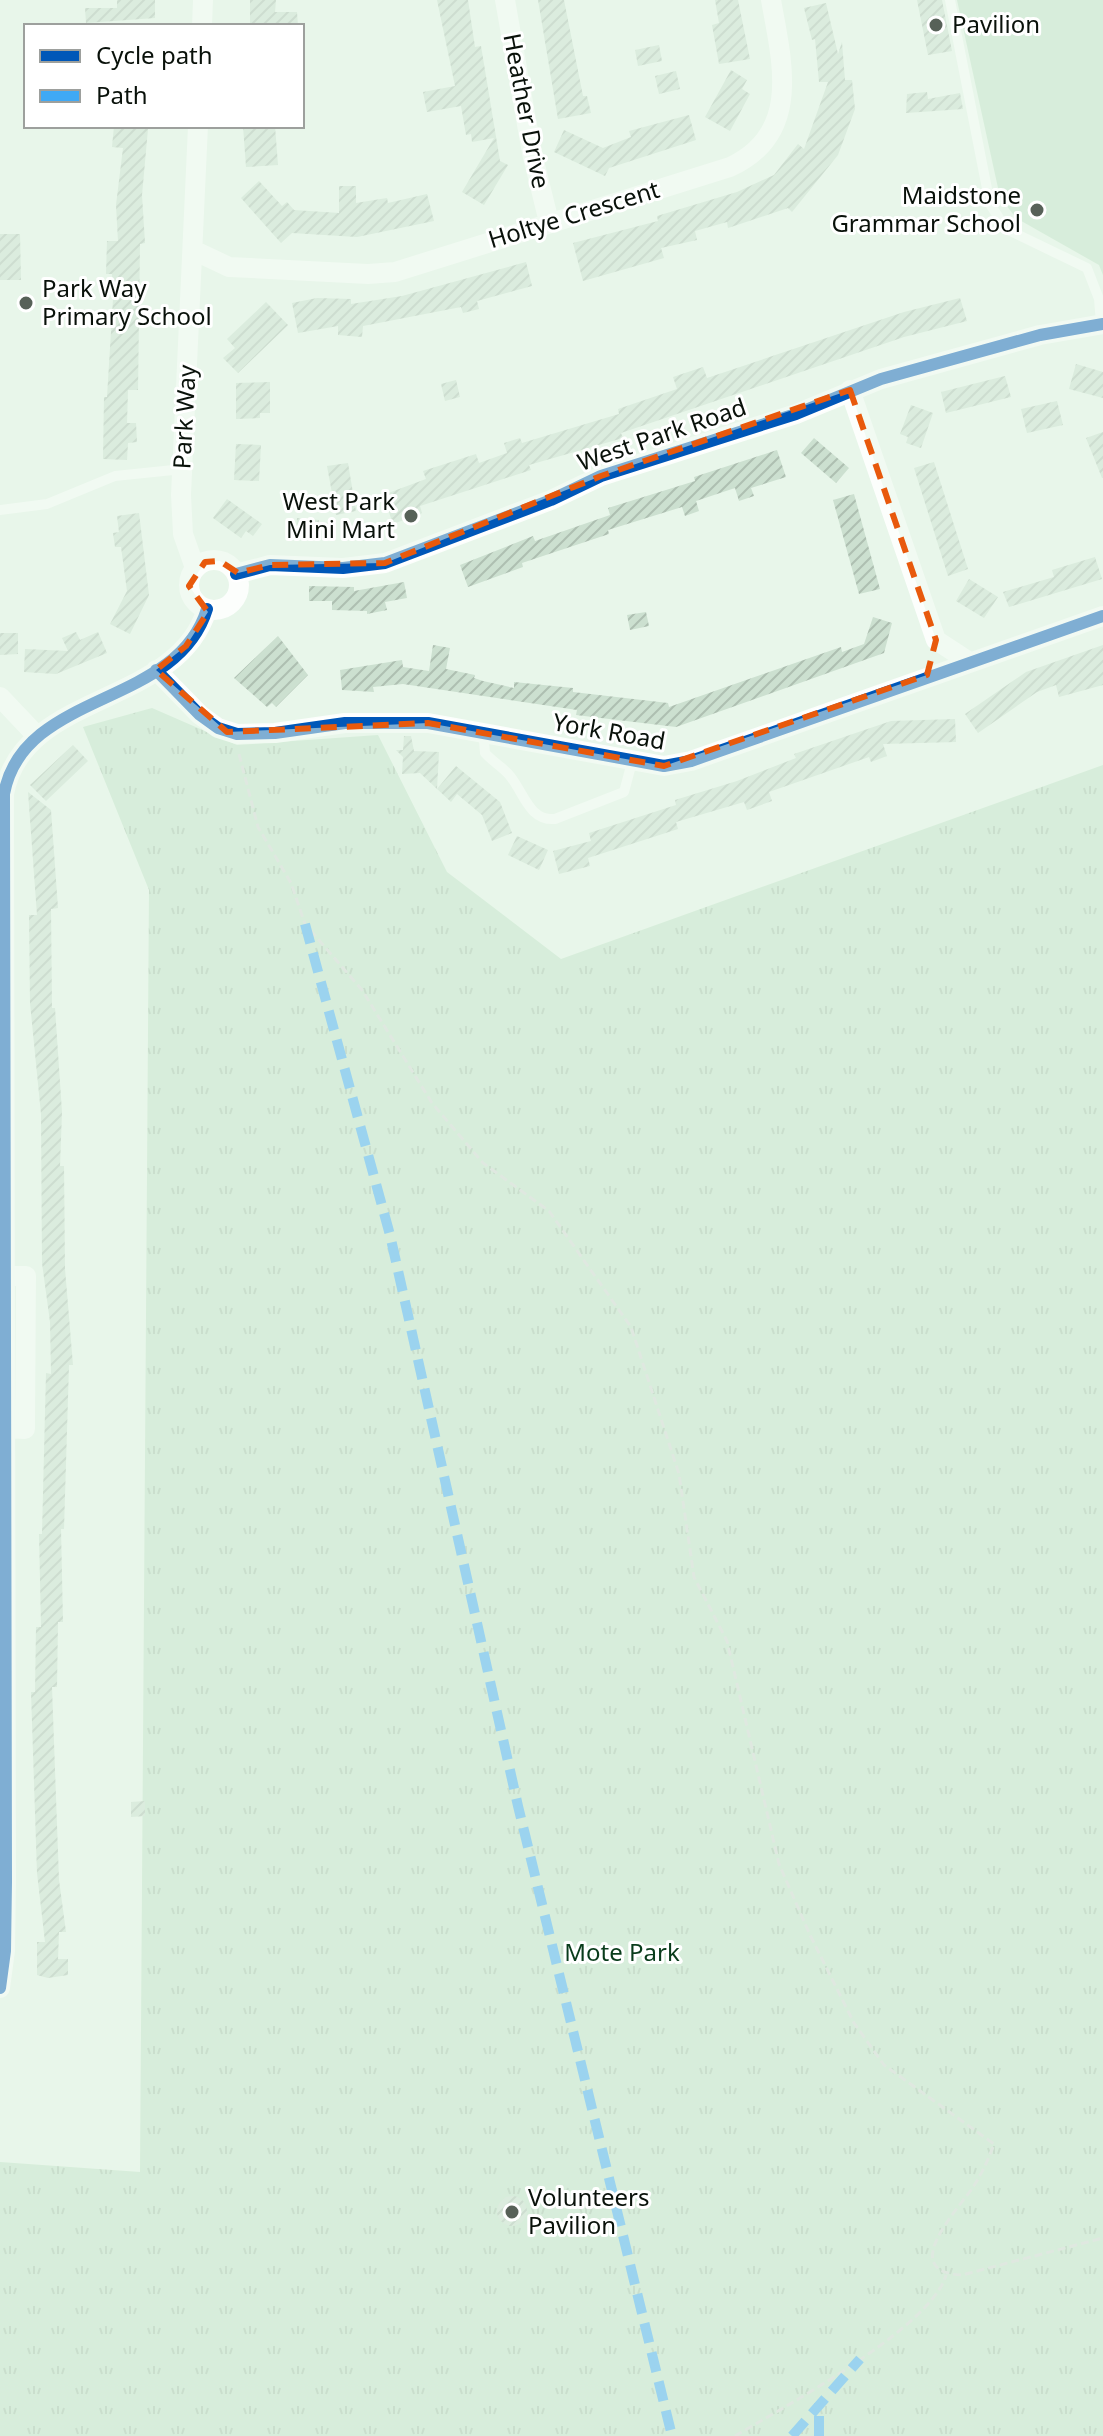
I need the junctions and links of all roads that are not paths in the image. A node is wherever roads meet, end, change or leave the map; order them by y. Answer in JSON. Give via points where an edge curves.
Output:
{"nodes":[{"id":1,"x":203,"y":0,"type":"edge"},
{"id":2,"x":505,"y":0,"type":"edge"},
{"id":3,"x":771,"y":0,"type":"edge"},
{"id":4,"x":950,"y":0,"type":"edge"},
{"id":5,"x":202,"y":24,"type":"edge"},
{"id":6,"x":198,"y":128,"type":"edge"},
{"id":7,"x":549,"y":222,"type":"junction"},
{"id":8,"x":193,"y":250,"type":"junction"},
{"id":9,"x":229,"y":267,"type":"junction"},
{"id":10,"x":192,"y":290,"type":"junction"},
{"id":11,"x":1102,"y":324,"type":"edge"},
{"id":12,"x":850,"y":390,"type":"junction"},
{"id":13,"x":183,"y":469,"type":"junction"},
{"id":14,"x":0,"y":510,"type":"edge"},
{"id":15,"x":195,"y":568,"type":"junction"},
{"id":16,"x":236,"y":574,"type":"junction"},
{"id":17,"x":207,"y":609,"type":"junction"},
{"id":18,"x":1103,"y":616,"type":"edge"},
{"id":19,"x":936,"y":640,"type":"junction"},
{"id":20,"x":968,"y":661,"type":"junction"},
{"id":21,"x":156,"y":670,"type":"junction"},
{"id":22,"x":927,"y":675,"type":"junction"},
{"id":23,"x":0,"y":697,"type":"edge"},
{"id":24,"x":483,"y":730,"type":"junction"},
{"id":25,"x":37,"y":736,"type":"junction"},
{"id":26,"x":632,"y":762,"type":"junction"},
{"id":27,"x":2,"y":1276,"type":"edge"},
{"id":28,"x":2,"y":1428,"type":"edge"},
{"id":29,"x":0,"y":1988,"type":"edge"}],
"edges":[{"from":1,"to":5,"type":"street"},
{"from":2,"to":7,"type":"street","name":"Heather Drive"},
{"from":3,"to":7,"type":"street","name":"Holtye Crescent","via":[[783,93],[775,123],[751,155],[730,167]]},
{"from":4,"to":11,"type":"lane","via":[[990,204],[1006,229],[1087,268]]},
{"from":6,"to":8,"type":"street","name":"Park Way"},
{"from":7,"to":9,"type":"street","name":"Holtye Crescent","via":[[383,273]]},
{"from":8,"to":9,"type":"street","name":"Holtye Crescent"},
{"from":8,"to":10,"type":"street","name":"Park Way"},
{"from":9,"to":10,"type":"street"},
{"from":10,"to":13,"type":"street","name":"Park Way"},
{"from":11,"to":12,"type":"street","name":"West Park Road","via":[[1040,335]]},
{"from":12,"to":16,"type":"street","name":"West Park Road","via":[[796,414],[601,476],[385,563],[343,568],[270,565]]},
{"from":12,"to":19,"type":"street"},
{"from":13,"to":14,"type":"lane","via":[[115,476],[47,504]]},
{"from":13,"to":15,"type":"street","name":"Park Way","via":[[186,550]]},
{"from":15,"to":16,"type":"street","via":[[217,561]]},
{"from":15,"to":17,"type":"street","via":[[189,590]]},
{"from":16,"to":17,"type":"street","via":[[233,601],[221,609]]},
{"from":17,"to":21,"type":"street","via":[[196,636]]},
{"from":18,"to":20,"type":"street","name":"York Road"},
{"from":19,"to":20,"type":"street"},
{"from":19,"to":22,"type":"street","via":[[926,662]]},
{"from":20,"to":22,"type":"street","name":"York Road"},
{"from":21,"to":24,"type":"street","name":"York Road","via":[[200,715],[237,734],[387,721]]},
{"from":21,"to":25,"type":"street"},
{"from":22,"to":26,"type":"street","name":"York Road","via":[[691,761],[664,766]]},
{"from":23,"to":25,"type":"street"},
{"from":24,"to":26,"type":"street","name":"York Road"},
{"from":24,"to":26,"type":"lane","via":[[485,753],[544,819],[624,792]]},
{"from":25,"to":27,"type":"street","via":[[12,765],[3,803]]},
{"from":27,"to":28,"type":"street"},
{"from":28,"to":29,"type":"street","via":[[5,1951]]}]}
